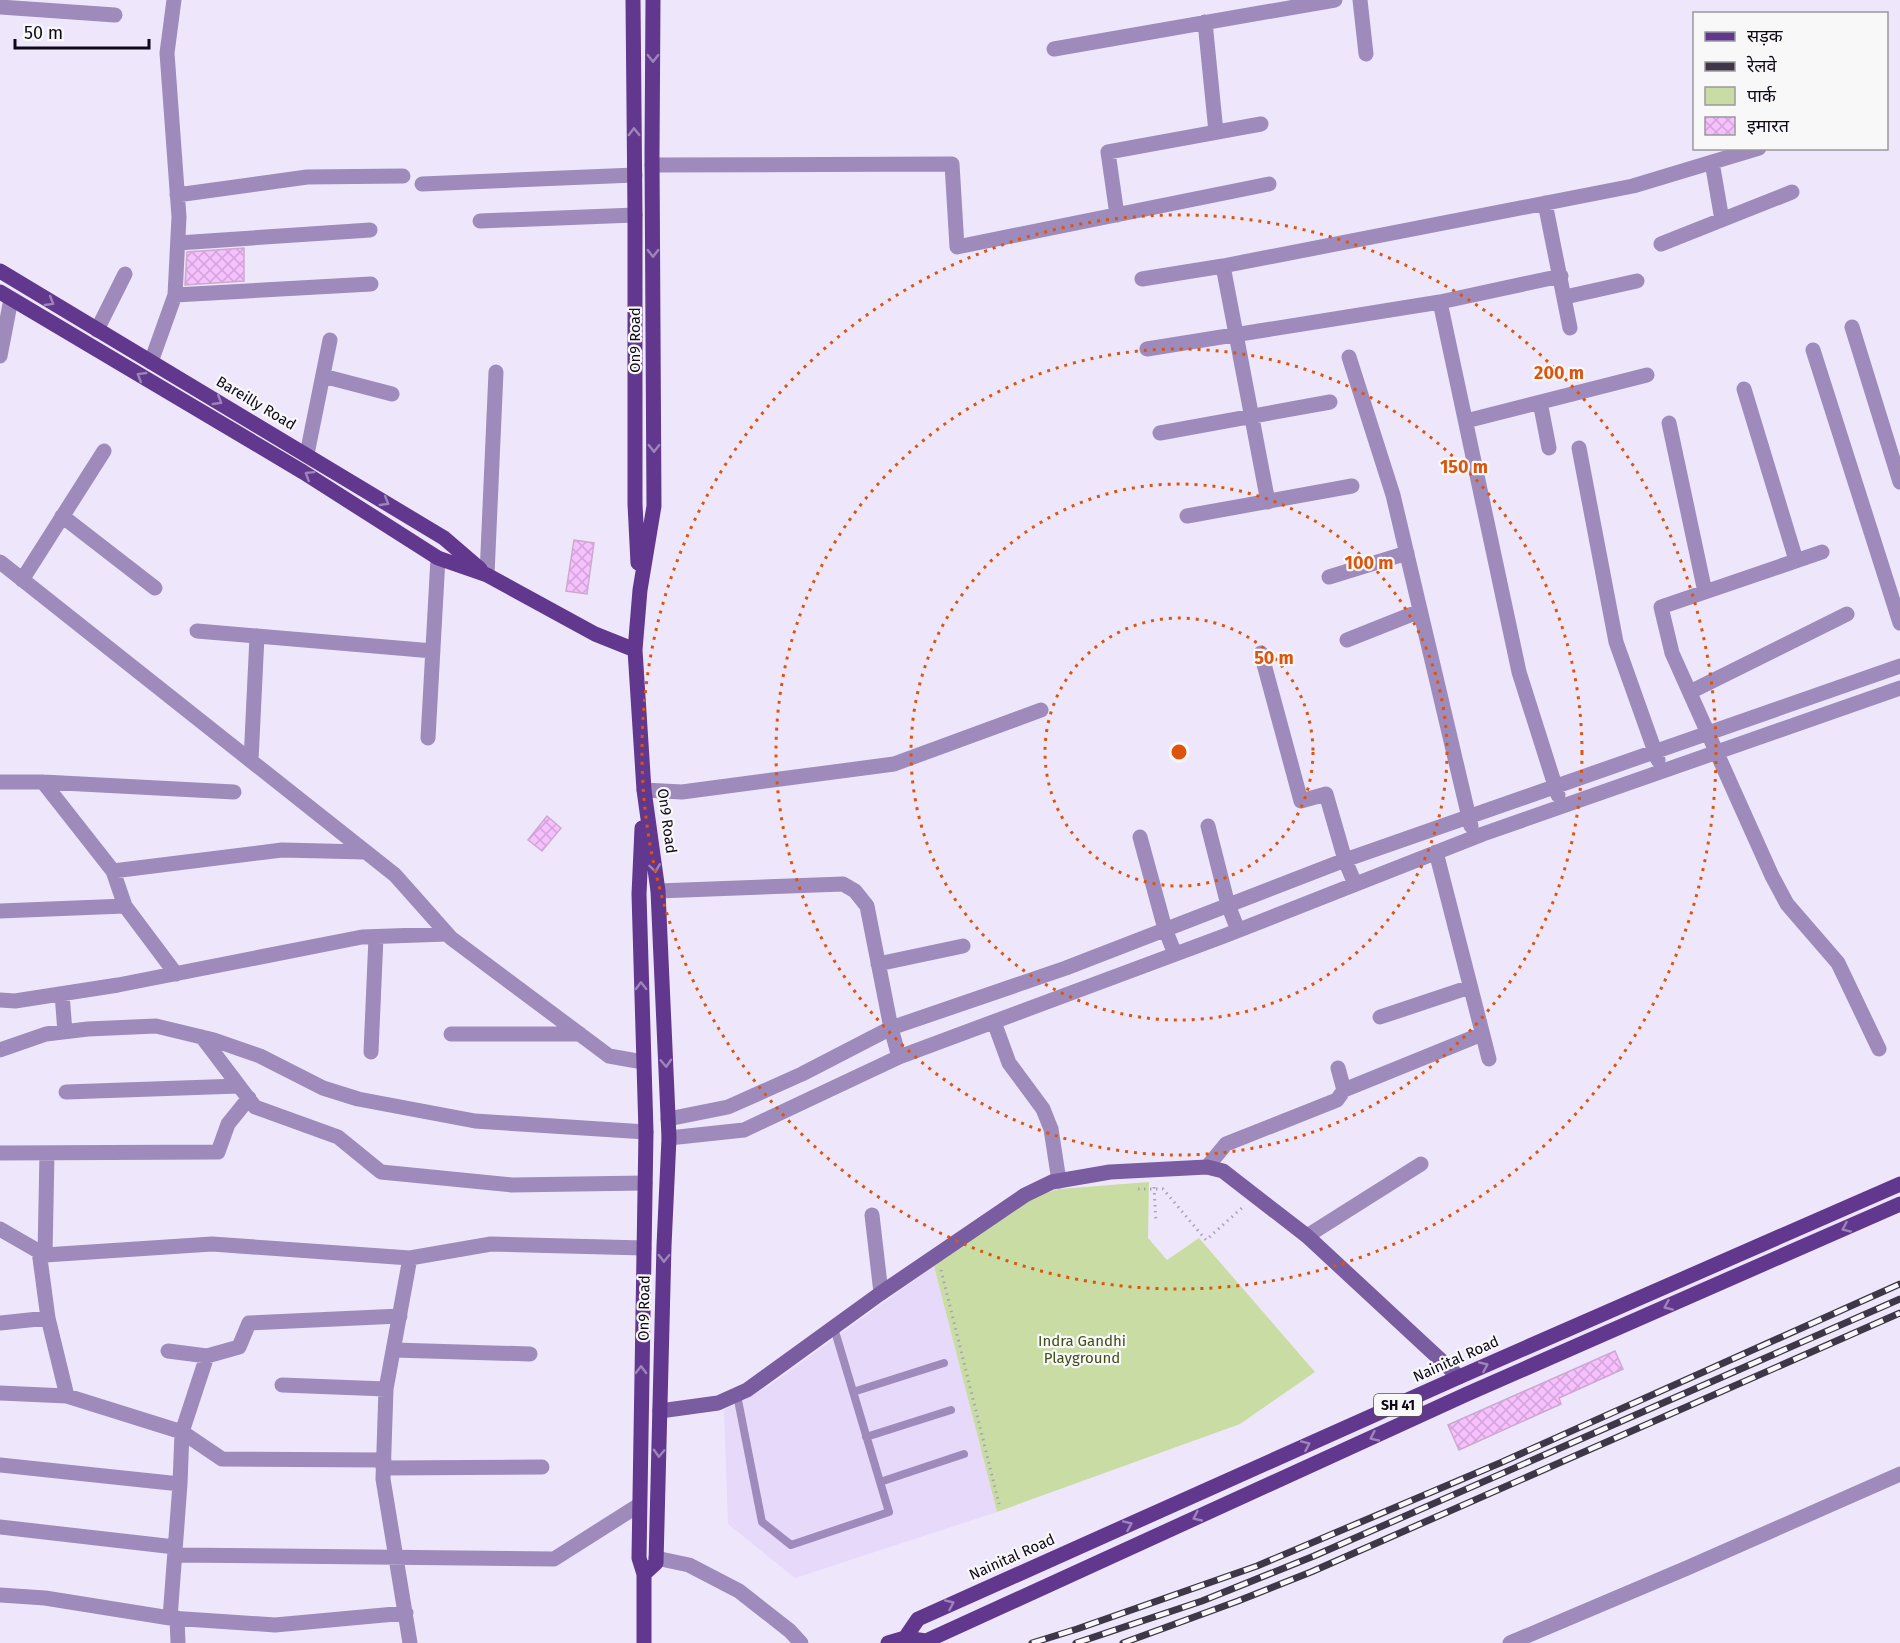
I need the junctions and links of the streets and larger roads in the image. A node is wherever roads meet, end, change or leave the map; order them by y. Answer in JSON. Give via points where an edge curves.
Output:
{"nodes":[{"id":1,"x":174,"y":0,"type":"edge"},
{"id":2,"x":633,"y":0,"type":"edge"},
{"id":3,"x":653,"y":0,"type":"edge"},
{"id":4,"x":1335,"y":0,"type":"edge"},
{"id":5,"x":1360,"y":0,"type":"edge"},
{"id":6,"x":0,"y":7,"type":"edge"},
{"id":7,"x":115,"y":15,"type":"dead end"},
{"id":8,"x":1205,"y":22,"type":"junction"},
{"id":9,"x":1054,"y":49,"type":"dead end"},
{"id":10,"x":1365,"y":54,"type":"dead end"},
{"id":11,"x":1261,"y":124,"type":"dead end"},
{"id":12,"x":1216,"y":132,"type":"junction"},
{"id":13,"x":1752,"y":150,"type":"edge"},
{"id":14,"x":1712,"y":162,"type":"junction"},
{"id":15,"x":652,"y":165,"type":"junction"},
{"id":16,"x":635,"y":175,"type":"junction"},
{"id":17,"x":403,"y":176,"type":"dead end"},
{"id":18,"x":422,"y":184,"type":"dead end"},
{"id":19,"x":1269,"y":184,"type":"dead end"},
{"id":20,"x":1792,"y":192,"type":"dead end"},
{"id":21,"x":177,"y":195,"type":"junction"},
{"id":22,"x":1545,"y":203,"type":"junction"},
{"id":23,"x":635,"y":215,"type":"junction"},
{"id":24,"x":1117,"y":215,"type":"junction"},
{"id":25,"x":1722,"y":220,"type":"junction"},
{"id":26,"x":480,"y":221,"type":"dead end"},
{"id":27,"x":370,"y":230,"type":"dead end"},
{"id":28,"x":178,"y":243,"type":"junction"},
{"id":29,"x":1661,"y":244,"type":"dead end"},
{"id":30,"x":1223,"y":266,"type":"junction"},
{"id":31,"x":0,"y":271,"type":"edge"},
{"id":32,"x":125,"y":274,"type":"dead end"},
{"id":33,"x":1561,"y":276,"type":"junction"},
{"id":34,"x":1142,"y":279,"type":"dead end"},
{"id":35,"x":1637,"y":281,"type":"dead end"},
{"id":36,"x":371,"y":284,"type":"dead end"},
{"id":37,"x":175,"y":295,"type":"junction"},
{"id":38,"x":6,"y":296,"type":"edge"},
{"id":39,"x":1564,"y":297,"type":"junction"},
{"id":40,"x":1440,"y":302,"type":"junction"},
{"id":41,"x":1852,"y":327,"type":"dead end"},
{"id":42,"x":1570,"y":328,"type":"dead end"},
{"id":43,"x":97,"y":330,"type":"junction"},
{"id":44,"x":1236,"y":335,"type":"junction"},
{"id":45,"x":330,"y":340,"type":"dead end"},
{"id":46,"x":1147,"y":349,"type":"dead end"},
{"id":47,"x":1813,"y":350,"type":"dead end"},
{"id":48,"x":0,"y":356,"type":"edge"},
{"id":49,"x":1349,"y":357,"type":"dead end"},
{"id":50,"x":151,"y":362,"type":"junction"},
{"id":51,"x":496,"y":372,"type":"dead end"},
{"id":52,"x":1647,"y":375,"type":"dead end"},
{"id":53,"x":323,"y":376,"type":"junction"},
{"id":54,"x":1744,"y":389,"type":"dead end"},
{"id":55,"x":392,"y":394,"type":"dead end"},
{"id":56,"x":1330,"y":402,"type":"dead end"},
{"id":57,"x":1540,"y":402,"type":"junction"},
{"id":58,"x":1251,"y":416,"type":"junction"},
{"id":59,"x":1466,"y":421,"type":"junction"},
{"id":60,"x":1669,"y":423,"type":"dead end"},
{"id":61,"x":1160,"y":433,"type":"dead end"},
{"id":62,"x":1549,"y":448,"type":"dead end"},
{"id":63,"x":1579,"y":448,"type":"dead end"},
{"id":64,"x":104,"y":451,"type":"dead end"},
{"id":65,"x":307,"y":454,"type":"junction"},
{"id":66,"x":1900,"y":482,"type":"edge"},
{"id":67,"x":1352,"y":486,"type":"dead end"},
{"id":68,"x":1268,"y":502,"type":"junction"},
{"id":69,"x":62,"y":516,"type":"junction"},
{"id":70,"x":1186,"y":516,"type":"dead end"},
{"id":71,"x":1822,"y":552,"type":"dead end"},
{"id":72,"x":1407,"y":553,"type":"junction"},
{"id":73,"x":438,"y":558,"type":"junction"},
{"id":74,"x":1796,"y":560,"type":"junction"},
{"id":75,"x":0,"y":562,"type":"edge"},
{"id":76,"x":487,"y":575,"type":"junction"},
{"id":77,"x":1329,"y":577,"type":"dead end"},
{"id":78,"x":22,"y":580,"type":"junction"},
{"id":79,"x":155,"y":588,"type":"dead end"},
{"id":80,"x":640,"y":590,"type":"junction"},
{"id":81,"x":1705,"y":592,"type":"junction"},
{"id":82,"x":1420,"y":611,"type":"junction"},
{"id":83,"x":1847,"y":614,"type":"dead end"},
{"id":84,"x":1900,"y":623,"type":"edge"},
{"id":85,"x":196,"y":631,"type":"dead end"},
{"id":86,"x":257,"y":636,"type":"junction"},
{"id":87,"x":1347,"y":640,"type":"dead end"},
{"id":88,"x":635,"y":650,"type":"junction"},
{"id":89,"x":433,"y":651,"type":"junction"},
{"id":90,"x":1261,"y":653,"type":"dead end"},
{"id":91,"x":1900,"y":666,"type":"edge"},
{"id":92,"x":1900,"y":688,"type":"edge"},
{"id":93,"x":1690,"y":692,"type":"junction"},
{"id":94,"x":1041,"y":710,"type":"dead end"},
{"id":95,"x":1709,"y":733,"type":"junction"},
{"id":96,"x":428,"y":738,"type":"dead end"},
{"id":97,"x":1654,"y":752,"type":"junction"},
{"id":98,"x":1717,"y":752,"type":"junction"},
{"id":99,"x":251,"y":761,"type":"junction"},
{"id":100,"x":1662,"y":771,"type":"junction"},
{"id":101,"x":0,"y":782,"type":"edge"},
{"id":102,"x":43,"y":782,"type":"junction"},
{"id":103,"x":1555,"y":786,"type":"junction"},
{"id":104,"x":644,"y":790,"type":"junction"},
{"id":105,"x":234,"y":792,"type":"dead end"},
{"id":106,"x":1563,"y":806,"type":"junction"},
{"id":107,"x":1468,"y":816,"type":"junction"},
{"id":108,"x":1208,"y":826,"type":"dead end"},
{"id":109,"x":1140,"y":837,"type":"dead end"},
{"id":110,"x":1474,"y":837,"type":"junction"},
{"id":111,"x":364,"y":852,"type":"junction"},
{"id":112,"x":1436,"y":852,"type":"junction"},
{"id":113,"x":1345,"y":860,"type":"junction"},
{"id":114,"x":113,"y":871,"type":"junction"},
{"id":115,"x":1355,"y":884,"type":"junction"},
{"id":116,"x":658,"y":891,"type":"junction"},
{"id":117,"x":1228,"y":905,"type":"junction"},
{"id":118,"x":125,"y":906,"type":"junction"},
{"id":119,"x":0,"y":911,"type":"edge"},
{"id":120,"x":1165,"y":929,"type":"junction"},
{"id":121,"x":1238,"y":930,"type":"junction"},
{"id":122,"x":447,"y":934,"type":"junction"},
{"id":123,"x":376,"y":937,"type":"junction"},
{"id":124,"x":963,"y":946,"type":"dead end"},
{"id":125,"x":1175,"y":954,"type":"junction"},
{"id":126,"x":878,"y":964,"type":"junction"},
{"id":127,"x":176,"y":974,"type":"junction"},
{"id":128,"x":1470,"y":987,"type":"junction"},
{"id":129,"x":62,"y":994,"type":"junction"},
{"id":130,"x":0,"y":1000,"type":"edge"},
{"id":131,"x":1380,"y":1017,"type":"dead end"},
{"id":132,"x":994,"y":1022,"type":"junction"},
{"id":133,"x":891,"y":1028,"type":"junction"},
{"id":134,"x":65,"y":1032,"type":"junction"},
{"id":135,"x":451,"y":1034,"type":"dead end"},
{"id":136,"x":580,"y":1034,"type":"junction"},
{"id":137,"x":1482,"y":1034,"type":"junction"},
{"id":138,"x":202,"y":1037,"type":"junction"},
{"id":139,"x":1879,"y":1049,"type":"dead end"},
{"id":140,"x":0,"y":1050,"type":"edge"},
{"id":141,"x":371,"y":1052,"type":"dead end"},
{"id":142,"x":899,"y":1057,"type":"junction"},
{"id":143,"x":1489,"y":1059,"type":"dead end"},
{"id":144,"x":643,"y":1062,"type":"junction"},
{"id":145,"x":1338,"y":1068,"type":"dead end"},
{"id":146,"x":1344,"y":1090,"type":"junction"},
{"id":147,"x":66,"y":1092,"type":"dead end"},
{"id":148,"x":244,"y":1092,"type":"junction"},
{"id":149,"x":668,"y":1119,"type":"junction"},
{"id":150,"x":646,"y":1132,"type":"junction"},
{"id":151,"x":669,"y":1138,"type":"junction"},
{"id":152,"x":0,"y":1153,"type":"edge"},
{"id":153,"x":47,"y":1153,"type":"junction"},
{"id":154,"x":1421,"y":1164,"type":"dead end"},
{"id":155,"x":1207,"y":1167,"type":"junction"},
{"id":156,"x":1059,"y":1181,"type":"junction"},
{"id":157,"x":645,"y":1183,"type":"junction"},
{"id":158,"x":1900,"y":1184,"type":"edge"},
{"id":159,"x":1900,"y":1204,"type":"edge"},
{"id":160,"x":872,"y":1215,"type":"dead end"},
{"id":161,"x":0,"y":1229,"type":"edge"},
{"id":162,"x":1307,"y":1236,"type":"junction"},
{"id":163,"x":644,"y":1248,"type":"junction"},
{"id":164,"x":42,"y":1253,"type":"junction"},
{"id":165,"x":410,"y":1258,"type":"junction"},
{"id":166,"x":881,"y":1293,"type":"junction"},
{"id":167,"x":400,"y":1316,"type":"junction"},
{"id":168,"x":48,"y":1318,"type":"junction"},
{"id":169,"x":0,"y":1323,"type":"edge"},
{"id":170,"x":394,"y":1350,"type":"junction"},
{"id":171,"x":168,"y":1352,"type":"dead end"},
{"id":172,"x":530,"y":1354,"type":"dead end"},
{"id":173,"x":207,"y":1356,"type":"junction"},
{"id":174,"x":1459,"y":1377,"type":"junction"},
{"id":175,"x":282,"y":1385,"type":"dead end"},
{"id":176,"x":387,"y":1389,"type":"junction"},
{"id":177,"x":0,"y":1393,"type":"edge"},
{"id":178,"x":67,"y":1396,"type":"junction"},
{"id":179,"x":660,"y":1411,"type":"junction"},
{"id":180,"x":182,"y":1432,"type":"junction"},
{"id":181,"x":384,"y":1464,"type":"junction"},
{"id":182,"x":0,"y":1466,"type":"edge"},
{"id":183,"x":542,"y":1467,"type":"dead end"},
{"id":184,"x":1900,"y":1474,"type":"edge"},
{"id":185,"x":180,"y":1484,"type":"junction"},
{"id":186,"x":639,"y":1505,"type":"junction"},
{"id":187,"x":0,"y":1527,"type":"edge"},
{"id":188,"x":175,"y":1551,"type":"junction"},
{"id":189,"x":395,"y":1557,"type":"junction"},
{"id":190,"x":656,"y":1558,"type":"junction"},
{"id":191,"x":645,"y":1574,"type":"junction"},
{"id":192,"x":0,"y":1595,"type":"edge"},
{"id":193,"x":406,"y":1613,"type":"junction"},
{"id":194,"x":173,"y":1618,"type":"junction"},
{"id":195,"x":905,"y":1638,"type":"junction"},
{"id":196,"x":178,"y":1643,"type":"edge"},
{"id":197,"x":410,"y":1643,"type":"edge"},
{"id":198,"x":644,"y":1643,"type":"edge"},
{"id":199,"x":801,"y":1643,"type":"edge"},
{"id":200,"x":888,"y":1643,"type":"edge"},
{"id":201,"x":1510,"y":1643,"type":"edge"}],
"edges":[{"from":1,"to":21,"type":"street","via":[[167,53]]},
{"from":16,"to":2,"type":"main road","one_way":true},
{"from":3,"to":15,"type":"main road","name":"On9 Road","one_way":true},
{"from":4,"to":8,"type":"street"},
{"from":5,"to":10,"type":"street"},
{"from":6,"to":7,"type":"street"},
{"from":8,"to":9,"type":"street"},
{"from":8,"to":12,"type":"street"},
{"from":11,"to":12,"type":"street"},
{"from":12,"to":24,"type":"street","via":[[1108,152]]},
{"from":13,"to":14,"type":"street"},
{"from":14,"to":22,"type":"street","via":[[1633,186]]},
{"from":14,"to":25,"type":"street"},
{"from":15,"to":24,"type":"street","via":[[952,164],[957,247]]},
{"from":15,"to":80,"type":"main road","name":"On9 Road","one_way":true,"via":[[654,506]]},
{"from":16,"to":18,"type":"street"},
{"from":16,"to":23,"type":"main road"},
{"from":17,"to":21,"type":"street","via":[[307,177]]},
{"from":19,"to":24,"type":"street"},
{"from":20,"to":25,"type":"street"},
{"from":21,"to":28,"type":"street"},
{"from":22,"to":30,"type":"street"},
{"from":22,"to":33,"type":"street"},
{"from":23,"to":26,"type":"street"},
{"from":23,"to":80,"type":"main road","via":[[635,504]]},
{"from":25,"to":29,"type":"street"},
{"from":27,"to":28,"type":"street"},
{"from":28,"to":37,"type":"street"},
{"from":30,"to":34,"type":"street"},
{"from":30,"to":44,"type":"street"},
{"from":31,"to":43,"type":"main road","name":"Bareilly Road","one_way":true},
{"from":32,"to":43,"type":"street"},
{"from":33,"to":39,"type":"street"},
{"from":33,"to":40,"type":"street"},
{"from":35,"to":39,"type":"street"},
{"from":36,"to":37,"type":"street"},
{"from":37,"to":50,"type":"street"},
{"from":38,"to":48,"type":"street"},
{"from":73,"to":38,"type":"main road","name":"Bareilly Road","one_way":true,"via":[[303,472]]},
{"from":39,"to":42,"type":"street"},
{"from":40,"to":44,"type":"street"},
{"from":40,"to":59,"type":"street"},
{"from":41,"to":66,"type":"street"},
{"from":43,"to":50,"type":"main road","name":"Bareilly Road"},
{"from":44,"to":46,"type":"street"},
{"from":44,"to":58,"type":"street"},
{"from":45,"to":53,"type":"street"},
{"from":47,"to":84,"type":"street"},
{"from":49,"to":72,"type":"street","via":[[1393,495]]},
{"from":50,"to":65,"type":"main road","name":"Bareilly Road","one_way":true},
{"from":51,"to":76,"type":"street"},
{"from":52,"to":57,"type":"street"},
{"from":53,"to":55,"type":"street"},
{"from":53,"to":65,"type":"street"},
{"from":54,"to":74,"type":"street"},
{"from":56,"to":58,"type":"street"},
{"from":57,"to":59,"type":"street"},
{"from":57,"to":62,"type":"street"},
{"from":58,"to":61,"type":"street"},
{"from":58,"to":68,"type":"street"},
{"from":59,"to":103,"type":"street","via":[[1519,672]]},
{"from":60,"to":81,"type":"street"},
{"from":63,"to":97,"type":"street","via":[[1616,642]]},
{"from":64,"to":69,"type":"street"},
{"from":65,"to":76,"type":"main road","name":"Bareilly Road","one_way":true,"via":[[444,538]]},
{"from":67,"to":68,"type":"street"},
{"from":68,"to":70,"type":"street"},
{"from":69,"to":78,"type":"street"},
{"from":69,"to":79,"type":"street"},
{"from":71,"to":74,"type":"street"},
{"from":72,"to":77,"type":"street"},
{"from":72,"to":82,"type":"street"},
{"from":73,"to":76,"type":"main road","name":"Bareilly Road"},
{"from":73,"to":89,"type":"street"},
{"from":74,"to":81,"type":"street"},
{"from":75,"to":78,"type":"street"},
{"from":76,"to":88,"type":"main road","name":"Bareilly Road","via":[[595,634]]},
{"from":78,"to":99,"type":"street"},
{"from":80,"to":88,"type":"main road","name":"On9 Road"},
{"from":81,"to":93,"type":"street","via":[[1661,607],[1672,652]]},
{"from":82,"to":87,"type":"street"},
{"from":82,"to":107,"type":"street"},
{"from":83,"to":93,"type":"street"},
{"from":85,"to":86,"type":"street"},
{"from":86,"to":89,"type":"street"},
{"from":86,"to":99,"type":"street"},
{"from":88,"to":104,"type":"main road","name":"On9 Road"},
{"from":89,"to":96,"type":"street"},
{"from":90,"to":113,"type":"street","via":[[1301,801],[1326,794]]},
{"from":91,"to":95,"type":"street"},
{"from":92,"to":98,"type":"street"},
{"from":93,"to":95,"type":"street"},
{"from":94,"to":104,"type":"street","via":[[894,765],[682,792]]},
{"from":95,"to":97,"type":"street"},
{"from":95,"to":98,"type":"street"},
{"from":97,"to":100,"type":"street"},
{"from":97,"to":103,"type":"street"},
{"from":98,"to":100,"type":"street"},
{"from":98,"to":139,"type":"street","via":[[1787,904],[1838,963]]},
{"from":99,"to":111,"type":"street"},
{"from":100,"to":106,"type":"street"},
{"from":101,"to":102,"type":"street"},
{"from":102,"to":105,"type":"street"},
{"from":102,"to":114,"type":"street"},
{"from":103,"to":106,"type":"street"},
{"from":103,"to":107,"type":"street"},
{"from":104,"to":116,"type":"main road","name":"On9 Road","one_way":true},
{"from":144,"to":104,"type":"main road","one_way":true,"via":[[639,894]]},
{"from":106,"to":110,"type":"street"},
{"from":107,"to":110,"type":"street"},
{"from":107,"to":113,"type":"street"},
{"from":108,"to":117,"type":"street"},
{"from":109,"to":120,"type":"street"},
{"from":110,"to":112,"type":"street"},
{"from":111,"to":114,"type":"street","via":[[282,850]]},
{"from":111,"to":122,"type":"street","via":[[395,875]]},
{"from":112,"to":115,"type":"street"},
{"from":112,"to":128,"type":"street"},
{"from":113,"to":115,"type":"street"},
{"from":113,"to":117,"type":"street"},
{"from":114,"to":118,"type":"street"},
{"from":115,"to":121,"type":"street"},
{"from":116,"to":126,"type":"street","via":[[843,884],[867,906]]},
{"from":116,"to":149,"type":"main road","name":"On9 Road","one_way":true},
{"from":117,"to":120,"type":"street"},
{"from":117,"to":121,"type":"street"},
{"from":118,"to":119,"type":"street"},
{"from":118,"to":127,"type":"street"},
{"from":120,"to":125,"type":"street"},
{"from":120,"to":133,"type":"street"},
{"from":121,"to":125,"type":"street"},
{"from":122,"to":123,"type":"street"},
{"from":122,"to":136,"type":"street"},
{"from":123,"to":127,"type":"street"},
{"from":123,"to":141,"type":"street"},
{"from":124,"to":126,"type":"street"},
{"from":125,"to":132,"type":"street"},
{"from":126,"to":133,"type":"street"},
{"from":127,"to":129,"type":"street"},
{"from":128,"to":131,"type":"street"},
{"from":128,"to":137,"type":"street"},
{"from":129,"to":130,"type":"street"},
{"from":129,"to":134,"type":"street"},
{"from":132,"to":142,"type":"street"},
{"from":132,"to":156,"type":"street","via":[[1010,1063],[1043,1109],[1051,1129]]},
{"from":133,"to":142,"type":"street"},
{"from":133,"to":149,"type":"street","via":[[728,1107]]},
{"from":134,"to":138,"type":"street","via":[[156,1026]]},
{"from":134,"to":140,"type":"street"},
{"from":135,"to":136,"type":"street"},
{"from":136,"to":144,"type":"street","via":[[609,1056]]},
{"from":137,"to":143,"type":"street"},
{"from":137,"to":146,"type":"street"},
{"from":138,"to":148,"type":"street"},
{"from":138,"to":150,"type":"street","via":[[260,1056],[323,1088],[358,1099],[475,1121]]},
{"from":142,"to":151,"type":"street","via":[[744,1130]]},
{"from":144,"to":150,"type":"main road"},
{"from":145,"to":146,"type":"street"},
{"from":146,"to":155,"type":"street","via":[[1337,1100],[1226,1144]]},
{"from":147,"to":148,"type":"street"},
{"from":148,"to":153,"type":"street","via":[[218,1152]]},
{"from":148,"to":157,"type":"street","via":[[255,1107],[338,1137],[381,1172],[512,1185]]},
{"from":149,"to":151,"type":"main road","name":"On9 Road"},
{"from":150,"to":157,"type":"main road"},
{"from":151,"to":179,"type":"main road","name":"On9 Road","one_way":true},
{"from":152,"to":153,"type":"street"},
{"from":153,"to":164,"type":"street"},
{"from":154,"to":162,"type":"street"},
{"from":155,"to":156,"type":"street","via":[[1110,1172]]},
{"from":155,"to":162,"type":"street","via":[[1223,1172]]},
{"from":156,"to":166,"type":"street","via":[[1025,1195]]},
{"from":157,"to":163,"type":"main road"},
{"from":174,"to":158,"type":"main road","name":"Nainital Road","number":"SH 41","one_way":true},
{"from":159,"to":195,"type":"main road","one_way":true,"via":[[1456,1399],[926,1641]]},
{"from":160,"to":166,"type":"street"},
{"from":161,"to":164,"type":"street"},
{"from":162,"to":174,"type":"street"},
{"from":163,"to":165,"type":"street","via":[[491,1244]]},
{"from":186,"to":163,"type":"main road","one_way":true},
{"from":164,"to":165,"type":"street","via":[[212,1244]]},
{"from":164,"to":168,"type":"street"},
{"from":165,"to":167,"type":"street"},
{"from":166,"to":179,"type":"street","via":[[747,1390],[718,1403]]},
{"from":167,"to":170,"type":"street"},
{"from":167,"to":173,"type":"street","via":[[249,1323],[239,1347]]},
{"from":168,"to":169,"type":"street"},
{"from":168,"to":178,"type":"street"},
{"from":170,"to":172,"type":"street"},
{"from":170,"to":176,"type":"street"},
{"from":171,"to":173,"type":"street"},
{"from":173,"to":180,"type":"street"},
{"from":195,"to":174,"type":"main road","name":"Nainital Road","number":"SH 41","one_way":true,"via":[[918,1619]]},
{"from":175,"to":176,"type":"street"},
{"from":176,"to":181,"type":"street"},
{"from":177,"to":178,"type":"street"},
{"from":178,"to":180,"type":"street"},
{"from":179,"to":190,"type":"main road","name":"On9 Road","one_way":true},
{"from":180,"to":181,"type":"street","via":[[222,1459]]},
{"from":180,"to":185,"type":"street"},
{"from":181,"to":183,"type":"street"},
{"from":181,"to":189,"type":"street"},
{"from":182,"to":185,"type":"street"},
{"from":184,"to":201,"type":"street"},
{"from":185,"to":188,"type":"street"},
{"from":186,"to":189,"type":"street","via":[[554,1559]]},
{"from":186,"to":191,"type":"main road","via":[[639,1558]]},
{"from":187,"to":188,"type":"street"},
{"from":188,"to":189,"type":"street"},
{"from":188,"to":194,"type":"street"},
{"from":189,"to":193,"type":"street"},
{"from":190,"to":191,"type":"main road"},
{"from":190,"to":199,"type":"street","via":[[689,1565],[739,1591]]},
{"from":191,"to":198,"type":"main road"},
{"from":192,"to":194,"type":"street"},
{"from":193,"to":194,"type":"street","via":[[275,1625]]},
{"from":193,"to":197,"type":"street"},
{"from":194,"to":196,"type":"street"},
{"from":195,"to":200,"type":"main road"}]}
